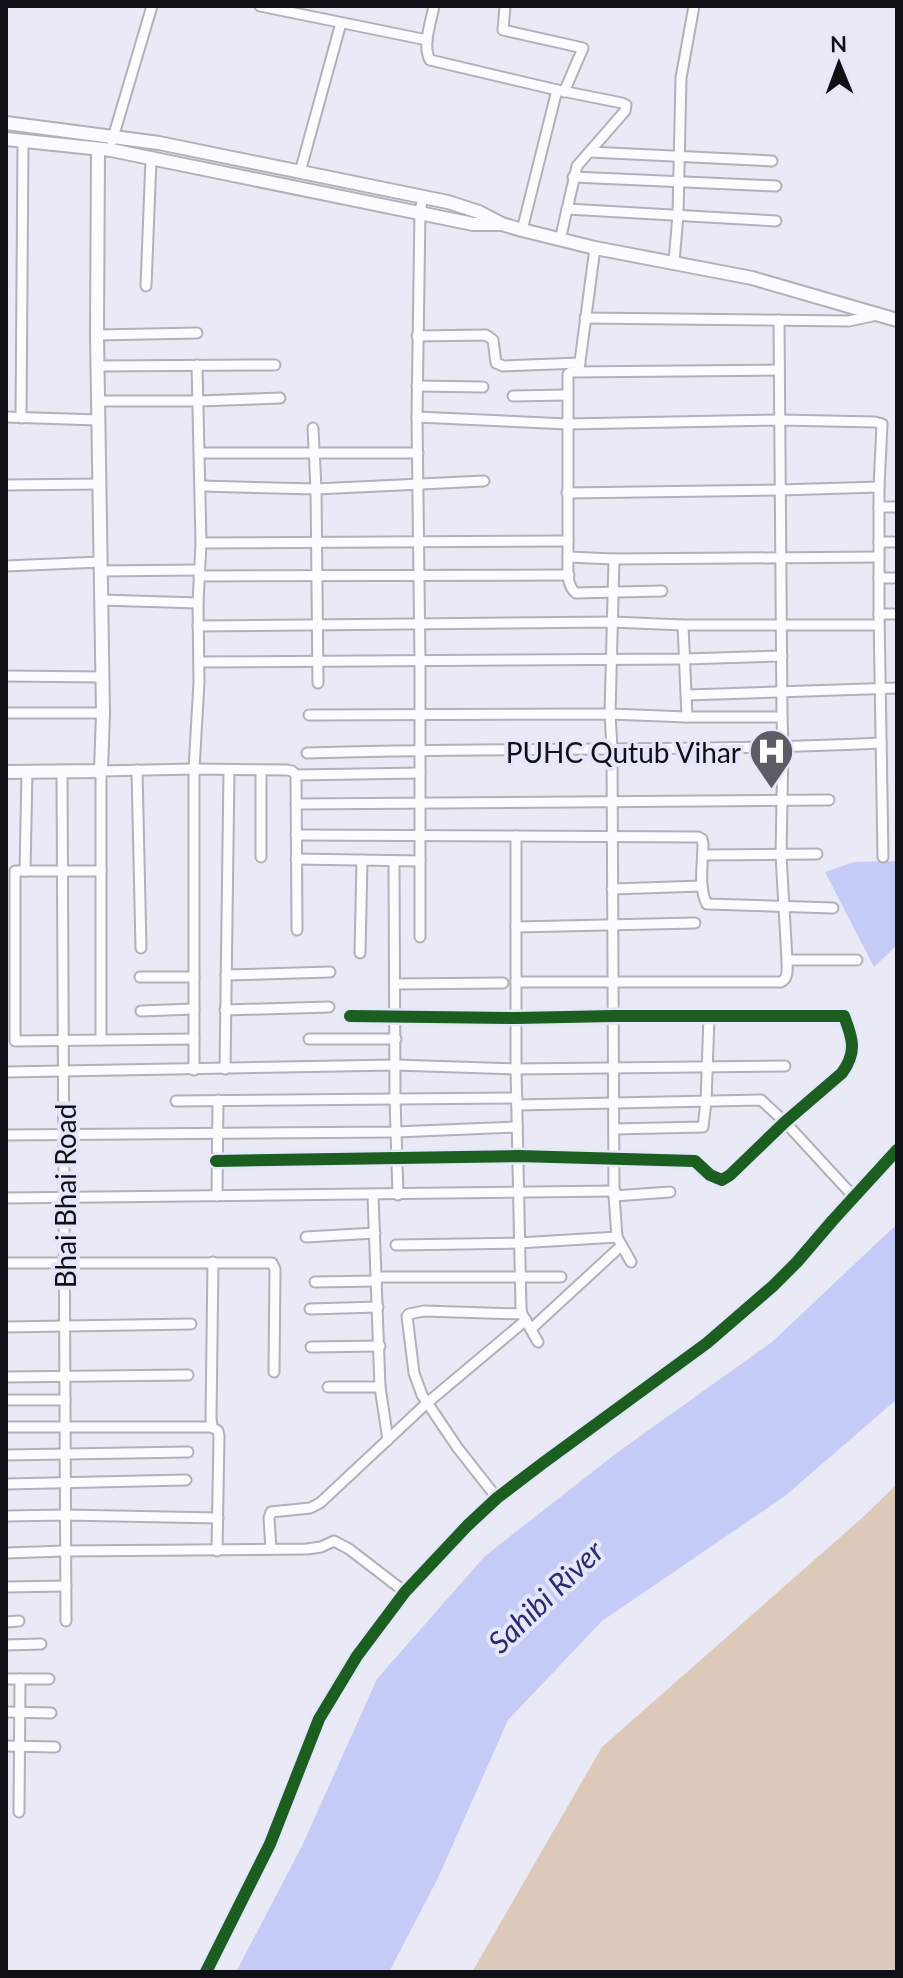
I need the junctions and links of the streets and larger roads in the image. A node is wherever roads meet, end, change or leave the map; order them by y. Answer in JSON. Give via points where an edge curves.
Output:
{"nodes":[{"id":1,"x":152,"y":6,"type":"edge"},
{"id":2,"x":260,"y":6,"type":"edge"},
{"id":3,"x":434,"y":6,"type":"edge"},
{"id":4,"x":505,"y":6,"type":"edge"},
{"id":5,"x":694,"y":6,"type":"edge"},
{"id":6,"x":341,"y":23,"type":"junction"},
{"id":7,"x":427,"y":40,"type":"junction"},
{"id":8,"x":561,"y":91,"type":"junction"},
{"id":9,"x":6,"y":123,"type":"edge"},
{"id":10,"x":113,"y":136,"type":"junction"},
{"id":11,"x":6,"y":139,"type":"edge"},
{"id":12,"x":23,"y":142,"type":"junction"},
{"id":13,"x":104,"y":149,"type":"junction"},
{"id":14,"x":590,"y":152,"type":"junction"},
{"id":15,"x":678,"y":155,"type":"junction"},
{"id":16,"x":151,"y":159,"type":"junction"},
{"id":17,"x":772,"y":161,"type":"dead end"},
{"id":18,"x":300,"y":172,"type":"junction"},
{"id":19,"x":573,"y":177,"type":"junction"},
{"id":20,"x":677,"y":182,"type":"junction"},
{"id":21,"x":776,"y":186,"type":"dead end"},
{"id":22,"x":423,"y":197,"type":"junction"},
{"id":23,"x":567,"y":209,"type":"junction"},
{"id":24,"x":420,"y":212,"type":"junction"},
{"id":25,"x":678,"y":215,"type":"junction"},
{"id":26,"x":776,"y":221,"type":"dead end"},
{"id":27,"x":502,"y":224,"type":"junction"},
{"id":28,"x":522,"y":230,"type":"junction"},
{"id":29,"x":560,"y":240,"type":"junction"},
{"id":30,"x":595,"y":248,"type":"junction"},
{"id":31,"x":674,"y":262,"type":"junction"},
{"id":32,"x":146,"y":286,"type":"dead end"},
{"id":33,"x":879,"y":315,"type":"junction"},
{"id":34,"x":585,"y":318,"type":"junction"},
{"id":35,"x":779,"y":320,"type":"junction"},
{"id":36,"x":897,"y":320,"type":"edge"},
{"id":37,"x":197,"y":333,"type":"dead end"},
{"id":38,"x":97,"y":335,"type":"junction"},
{"id":39,"x":417,"y":336,"type":"junction"},
{"id":40,"x":197,"y":365,"type":"junction"},
{"id":41,"x":275,"y":365,"type":"dead end"},
{"id":42,"x":98,"y":366,"type":"junction"},
{"id":43,"x":580,"y":368,"type":"junction"},
{"id":44,"x":779,"y":370,"type":"junction"},
{"id":45,"x":417,"y":386,"type":"junction"},
{"id":46,"x":483,"y":387,"type":"dead end"},
{"id":47,"x":567,"y":395,"type":"junction"},
{"id":48,"x":513,"y":396,"type":"dead end"},
{"id":49,"x":280,"y":398,"type":"dead end"},
{"id":50,"x":99,"y":401,"type":"junction"},
{"id":51,"x":198,"y":401,"type":"junction"},
{"id":52,"x":6,"y":417,"type":"edge"},
{"id":53,"x":417,"y":417,"type":"junction"},
{"id":54,"x":21,"y":418,"type":"junction"},
{"id":55,"x":98,"y":420,"type":"junction"},
{"id":56,"x":780,"y":420,"type":"junction"},
{"id":57,"x":567,"y":424,"type":"junction"},
{"id":58,"x":313,"y":428,"type":"dead end"},
{"id":59,"x":200,"y":453,"type":"junction"},
{"id":60,"x":418,"y":453,"type":"junction"},
{"id":61,"x":314,"y":454,"type":"junction"},
{"id":62,"x":484,"y":481,"type":"dead end"},
{"id":63,"x":418,"y":483,"type":"junction"},
{"id":64,"x":100,"y":484,"type":"junction"},
{"id":65,"x":6,"y":485,"type":"edge"},
{"id":66,"x":201,"y":486,"type":"junction"},
{"id":67,"x":879,"y":487,"type":"junction"},
{"id":68,"x":316,"y":489,"type":"junction"},
{"id":69,"x":780,"y":490,"type":"junction"},
{"id":70,"x":567,"y":493,"type":"junction"},
{"id":71,"x":879,"y":507,"type":"junction"},
{"id":72,"x":897,"y":507,"type":"edge"},
{"id":73,"x":419,"y":541,"type":"junction"},
{"id":74,"x":568,"y":541,"type":"junction"},
{"id":75,"x":879,"y":542,"type":"junction"},
{"id":76,"x":897,"y":542,"type":"edge"},
{"id":77,"x":201,"y":543,"type":"junction"},
{"id":78,"x":317,"y":543,"type":"junction"},
{"id":79,"x":568,"y":557,"type":"junction"},
{"id":80,"x":781,"y":557,"type":"junction"},
{"id":81,"x":879,"y":557,"type":"junction"},
{"id":82,"x":614,"y":559,"type":"junction"},
{"id":83,"x":6,"y":566,"type":"edge"},
{"id":84,"x":101,"y":567,"type":"junction"},
{"id":85,"x":199,"y":573,"type":"junction"},
{"id":86,"x":569,"y":575,"type":"junction"},
{"id":87,"x":419,"y":576,"type":"junction"},
{"id":88,"x":316,"y":577,"type":"junction"},
{"id":89,"x":879,"y":578,"type":"junction"},
{"id":90,"x":897,"y":578,"type":"edge"},
{"id":91,"x":662,"y":591,"type":"dead end"},
{"id":92,"x":614,"y":593,"type":"junction"},
{"id":93,"x":101,"y":600,"type":"junction"},
{"id":94,"x":198,"y":603,"type":"junction"},
{"id":95,"x":897,"y":614,"type":"edge"},
{"id":96,"x":879,"y":619,"type":"junction"},
{"id":97,"x":612,"y":622,"type":"junction"},
{"id":98,"x":419,"y":624,"type":"junction"},
{"id":99,"x":319,"y":625,"type":"junction"},
{"id":100,"x":683,"y":625,"type":"junction"},
{"id":101,"x":781,"y":625,"type":"junction"},
{"id":102,"x":198,"y":626,"type":"junction"},
{"id":103,"x":782,"y":656,"type":"junction"},
{"id":104,"x":612,"y":659,"type":"junction"},
{"id":105,"x":685,"y":659,"type":"junction"},
{"id":106,"x":318,"y":660,"type":"junction"},
{"id":107,"x":420,"y":661,"type":"junction"},
{"id":108,"x":199,"y":662,"type":"junction"},
{"id":109,"x":6,"y":676,"type":"edge"},
{"id":110,"x":101,"y":677,"type":"junction"},
{"id":111,"x":318,"y":683,"type":"dead end"},
{"id":112,"x":881,"y":688,"type":"junction"},
{"id":113,"x":897,"y":688,"type":"edge"},
{"id":114,"x":782,"y":691,"type":"junction"},
{"id":115,"x":687,"y":695,"type":"junction"},
{"id":116,"x":6,"y":713,"type":"edge"},
{"id":117,"x":103,"y":713,"type":"junction"},
{"id":118,"x":419,"y":713,"type":"junction"},
{"id":119,"x":610,"y":714,"type":"junction"},
{"id":120,"x":309,"y":715,"type":"dead end"},
{"id":121,"x":687,"y":717,"type":"junction"},
{"id":122,"x":782,"y":717,"type":"junction"},
{"id":123,"x":881,"y":743,"type":"junction"},
{"id":124,"x":783,"y":747,"type":"junction"},
{"id":125,"x":612,"y":748,"type":"junction"},
{"id":126,"x":420,"y":749,"type":"junction"},
{"id":127,"x":307,"y":753,"type":"dead end"},
{"id":128,"x":194,"y":769,"type":"junction"},
{"id":129,"x":137,"y":770,"type":"junction"},
{"id":130,"x":229,"y":770,"type":"junction"},
{"id":131,"x":62,"y":771,"type":"junction"},
{"id":132,"x":101,"y":771,"type":"junction"},
{"id":133,"x":261,"y":771,"type":"junction"},
{"id":134,"x":6,"y":772,"type":"edge"},
{"id":135,"x":27,"y":772,"type":"junction"},
{"id":136,"x":420,"y":773,"type":"junction"},
{"id":137,"x":296,"y":775,"type":"junction"},
{"id":138,"x":782,"y":799,"type":"junction"},
{"id":139,"x":829,"y":800,"type":"dead end"},
{"id":140,"x":420,"y":802,"type":"junction"},
{"id":141,"x":611,"y":802,"type":"junction"},
{"id":142,"x":296,"y":804,"type":"junction"},
{"id":143,"x":296,"y":835,"type":"junction"},
{"id":144,"x":420,"y":835,"type":"junction"},
{"id":145,"x":516,"y":836,"type":"junction"},
{"id":146,"x":612,"y":837,"type":"junction"},
{"id":147,"x":817,"y":854,"type":"dead end"},
{"id":148,"x":703,"y":855,"type":"junction"},
{"id":149,"x":781,"y":855,"type":"junction"},
{"id":150,"x":261,"y":857,"type":"dead end"},
{"id":151,"x":883,"y":857,"type":"dead end"},
{"id":152,"x":296,"y":859,"type":"junction"},
{"id":153,"x":362,"y":860,"type":"junction"},
{"id":154,"x":394,"y":861,"type":"junction"},
{"id":155,"x":420,"y":861,"type":"junction"},
{"id":156,"x":62,"y":870,"type":"junction"},
{"id":157,"x":15,"y":871,"type":"edge"},
{"id":158,"x":101,"y":871,"type":"junction"},
{"id":159,"x":702,"y":886,"type":"junction"},
{"id":160,"x":612,"y":889,"type":"junction"},
{"id":161,"x":783,"y":907,"type":"junction"},
{"id":162,"x":833,"y":908,"type":"dead end"},
{"id":163,"x":695,"y":923,"type":"dead end"},
{"id":164,"x":612,"y":925,"type":"junction"},
{"id":165,"x":516,"y":927,"type":"junction"},
{"id":166,"x":297,"y":930,"type":"dead end"},
{"id":167,"x":420,"y":937,"type":"dead end"},
{"id":168,"x":141,"y":948,"type":"dead end"},
{"id":169,"x":360,"y":953,"type":"dead end"},
{"id":170,"x":787,"y":960,"type":"junction"},
{"id":171,"x":857,"y":960,"type":"dead end"},
{"id":172,"x":330,"y":972,"type":"dead end"},
{"id":173,"x":226,"y":975,"type":"junction"},
{"id":174,"x":140,"y":977,"type":"dead end"},
{"id":175,"x":194,"y":977,"type":"junction"},
{"id":176,"x":613,"y":981,"type":"junction"},
{"id":177,"x":516,"y":982,"type":"junction"},
{"id":178,"x":503,"y":983,"type":"dead end"},
{"id":179,"x":395,"y":984,"type":"junction"},
{"id":180,"x":329,"y":1007,"type":"dead end"},
{"id":181,"x":194,"y":1009,"type":"junction"},
{"id":182,"x":10,"y":1010,"type":"edge"},
{"id":183,"x":225,"y":1010,"type":"junction"},
{"id":184,"x":141,"y":1011,"type":"dead end"},
{"id":185,"x":350,"y":1016,"type":"dead end"},
{"id":186,"x":613,"y":1016,"type":"junction"},
{"id":187,"x":395,"y":1017,"type":"junction"},
{"id":188,"x":709,"y":1017,"type":"junction"},
{"id":189,"x":516,"y":1018,"type":"junction"},
{"id":190,"x":194,"y":1039,"type":"junction"},
{"id":191,"x":309,"y":1039,"type":"dead end"},
{"id":192,"x":396,"y":1039,"type":"junction"},
{"id":193,"x":64,"y":1040,"type":"junction"},
{"id":194,"x":101,"y":1040,"type":"junction"},
{"id":195,"x":395,"y":1065,"type":"junction"},
{"id":196,"x":785,"y":1066,"type":"dead end"},
{"id":197,"x":707,"y":1067,"type":"junction"},
{"id":198,"x":613,"y":1068,"type":"junction"},
{"id":199,"x":225,"y":1069,"type":"junction"},
{"id":200,"x":516,"y":1069,"type":"junction"},
{"id":201,"x":194,"y":1070,"type":"junction"},
{"id":202,"x":64,"y":1071,"type":"junction"},
{"id":203,"x":6,"y":1072,"type":"edge"},
{"id":204,"x":395,"y":1099,"type":"junction"},
{"id":205,"x":218,"y":1100,"type":"junction"},
{"id":206,"x":176,"y":1101,"type":"dead end"},
{"id":207,"x":517,"y":1102,"type":"junction"},
{"id":208,"x":706,"y":1102,"type":"junction"},
{"id":209,"x":614,"y":1104,"type":"junction"},
{"id":210,"x":785,"y":1122,"type":"junction"},
{"id":211,"x":517,"y":1127,"type":"junction"},
{"id":212,"x":614,"y":1129,"type":"junction"},
{"id":213,"x":396,"y":1132,"type":"junction"},
{"id":214,"x":217,"y":1133,"type":"junction"},
{"id":215,"x":64,"y":1134,"type":"junction"},
{"id":216,"x":6,"y":1135,"type":"edge"},
{"id":217,"x":897,"y":1150,"type":"edge"},
{"id":218,"x":518,"y":1156,"type":"junction"},
{"id":219,"x":397,"y":1159,"type":"junction"},
{"id":220,"x":614,"y":1160,"type":"junction"},
{"id":221,"x":216,"y":1161,"type":"junction"},
{"id":222,"x":670,"y":1192,"type":"dead end"},
{"id":223,"x":518,"y":1193,"type":"junction"},
{"id":224,"x":614,"y":1194,"type":"junction"},
{"id":225,"x":373,"y":1195,"type":"junction"},
{"id":226,"x":398,"y":1195,"type":"junction"},
{"id":227,"x":217,"y":1196,"type":"junction"},
{"id":228,"x":854,"y":1197,"type":"junction"},
{"id":229,"x":6,"y":1198,"type":"edge"},
{"id":230,"x":65,"y":1198,"type":"junction"},
{"id":231,"x":375,"y":1233,"type":"junction"},
{"id":232,"x":306,"y":1237,"type":"dead end"},
{"id":233,"x":619,"y":1242,"type":"junction"},
{"id":234,"x":519,"y":1243,"type":"junction"},
{"id":235,"x":396,"y":1245,"type":"dead end"},
{"id":236,"x":213,"y":1262,"type":"junction"},
{"id":237,"x":631,"y":1262,"type":"dead end"},
{"id":238,"x":6,"y":1263,"type":"edge"},
{"id":239,"x":65,"y":1264,"type":"junction"},
{"id":240,"x":520,"y":1276,"type":"junction"},
{"id":241,"x":561,"y":1277,"type":"dead end"},
{"id":242,"x":377,"y":1279,"type":"junction"},
{"id":243,"x":315,"y":1282,"type":"dead end"},
{"id":244,"x":378,"y":1307,"type":"junction"},
{"id":245,"x":310,"y":1309,"type":"dead end"},
{"id":246,"x":526,"y":1321,"type":"junction"},
{"id":247,"x":191,"y":1324,"type":"dead end"},
{"id":248,"x":6,"y":1327,"type":"edge"},
{"id":249,"x":65,"y":1327,"type":"junction"},
{"id":250,"x":538,"y":1342,"type":"dead end"},
{"id":251,"x":380,"y":1346,"type":"junction"},
{"id":252,"x":311,"y":1347,"type":"dead end"},
{"id":253,"x":274,"y":1372,"type":"dead end"},
{"id":254,"x":188,"y":1375,"type":"dead end"},
{"id":255,"x":6,"y":1377,"type":"edge"},
{"id":256,"x":65,"y":1378,"type":"junction"},
{"id":257,"x":328,"y":1387,"type":"dead end"},
{"id":258,"x":380,"y":1387,"type":"junction"},
{"id":259,"x":6,"y":1400,"type":"edge"},
{"id":260,"x":65,"y":1400,"type":"junction"},
{"id":261,"x":427,"y":1403,"type":"junction"},
{"id":262,"x":6,"y":1427,"type":"edge"},
{"id":263,"x":65,"y":1427,"type":"junction"},
{"id":264,"x":212,"y":1427,"type":"junction"},
{"id":265,"x":388,"y":1440,"type":"junction"},
{"id":266,"x":188,"y":1452,"type":"dead end"},
{"id":267,"x":65,"y":1454,"type":"junction"},
{"id":268,"x":6,"y":1455,"type":"edge"},
{"id":269,"x":186,"y":1480,"type":"dead end"},
{"id":270,"x":65,"y":1483,"type":"junction"},
{"id":271,"x":6,"y":1484,"type":"edge"},
{"id":272,"x":497,"y":1498,"type":"junction"},
{"id":273,"x":65,"y":1515,"type":"junction"},
{"id":274,"x":6,"y":1516,"type":"edge"},
{"id":275,"x":218,"y":1518,"type":"junction"},
{"id":276,"x":271,"y":1549,"type":"junction"},
{"id":277,"x":65,"y":1551,"type":"junction"},
{"id":278,"x":217,"y":1551,"type":"junction"},
{"id":279,"x":6,"y":1553,"type":"edge"},
{"id":280,"x":66,"y":1586,"type":"junction"},
{"id":281,"x":6,"y":1587,"type":"edge"},
{"id":282,"x":405,"y":1592,"type":"junction"},
{"id":283,"x":19,"y":1621,"type":"dead end"},
{"id":284,"x":66,"y":1621,"type":"dead end"},
{"id":285,"x":6,"y":1622,"type":"edge"},
{"id":286,"x":41,"y":1644,"type":"dead end"},
{"id":287,"x":6,"y":1645,"type":"edge"},
{"id":288,"x":6,"y":1679,"type":"edge"},
{"id":289,"x":20,"y":1679,"type":"junction"},
{"id":290,"x":49,"y":1679,"type":"dead end"},
{"id":291,"x":6,"y":1712,"type":"edge"},
{"id":292,"x":20,"y":1712,"type":"junction"},
{"id":293,"x":51,"y":1713,"type":"dead end"},
{"id":294,"x":6,"y":1746,"type":"edge"},
{"id":295,"x":21,"y":1746,"type":"junction"},
{"id":296,"x":55,"y":1747,"type":"dead end"},
{"id":297,"x":19,"y":1812,"type":"dead end"},
{"id":298,"x":206,"y":1972,"type":"edge"}],
"edges":[{"from":1,"to":10,"type":"street"},
{"from":2,"to":6,"type":"street"},
{"from":3,"to":7,"type":"street"},
{"from":4,"to":8,"type":"street","via":[[503,30],[583,48]]},
{"from":5,"to":15,"type":"street","via":[[681,78]]},
{"from":6,"to":7,"type":"street"},
{"from":6,"to":18,"type":"street"},
{"from":7,"to":8,"type":"street","via":[[430,60]]},
{"from":8,"to":14,"type":"street","via":[[626,105]]},
{"from":8,"to":28,"type":"street"},
{"from":9,"to":10,"type":"street"},
{"from":10,"to":13,"type":"street"},
{"from":10,"to":18,"type":"street"},
{"from":11,"to":12,"type":"street"},
{"from":12,"to":13,"type":"street"},
{"from":12,"to":54,"type":"street"},
{"from":13,"to":16,"type":"street"},
{"from":13,"to":38,"type":"street"},
{"from":14,"to":15,"type":"street"},
{"from":14,"to":19,"type":"street"},
{"from":15,"to":17,"type":"street"},
{"from":15,"to":20,"type":"street"},
{"from":16,"to":24,"type":"street"},
{"from":16,"to":32,"type":"street"},
{"from":18,"to":22,"type":"street"},
{"from":19,"to":20,"type":"street"},
{"from":19,"to":23,"type":"street"},
{"from":20,"to":21,"type":"street"},
{"from":20,"to":25,"type":"street"},
{"from":22,"to":24,"type":"street"},
{"from":22,"to":27,"type":"street"},
{"from":23,"to":25,"type":"street"},
{"from":23,"to":29,"type":"street"},
{"from":24,"to":27,"type":"street","via":[[473,224]]},
{"from":24,"to":39,"type":"street"},
{"from":25,"to":26,"type":"street"},
{"from":25,"to":31,"type":"street"},
{"from":27,"to":28,"type":"street"},
{"from":28,"to":29,"type":"street"},
{"from":29,"to":30,"type":"street"},
{"from":30,"to":31,"type":"street"},
{"from":30,"to":34,"type":"street"},
{"from":31,"to":33,"type":"street"},
{"from":33,"to":35,"type":"street","via":[[849,321]]},
{"from":33,"to":36,"type":"street"},
{"from":34,"to":35,"type":"street"},
{"from":34,"to":43,"type":"street"},
{"from":35,"to":44,"type":"street"},
{"from":37,"to":38,"type":"street"},
{"from":38,"to":42,"type":"street"},
{"from":39,"to":43,"type":"street","via":[[486,335],[493,340],[496,363],[503,366]]},
{"from":39,"to":45,"type":"street"},
{"from":40,"to":41,"type":"street"},
{"from":40,"to":42,"type":"street"},
{"from":40,"to":51,"type":"street"},
{"from":42,"to":50,"type":"street"},
{"from":43,"to":44,"type":"street"},
{"from":43,"to":47,"type":"street","via":[[568,374]]},
{"from":44,"to":56,"type":"street"},
{"from":45,"to":46,"type":"street"},
{"from":45,"to":53,"type":"street"},
{"from":47,"to":48,"type":"street"},
{"from":47,"to":57,"type":"street"},
{"from":49,"to":51,"type":"street"},
{"from":50,"to":51,"type":"street"},
{"from":50,"to":55,"type":"street"},
{"from":51,"to":59,"type":"street"},
{"from":52,"to":54,"type":"street"},
{"from":53,"to":57,"type":"street"},
{"from":53,"to":60,"type":"street"},
{"from":54,"to":55,"type":"street"},
{"from":55,"to":64,"type":"street"},
{"from":56,"to":57,"type":"street"},
{"from":56,"to":67,"type":"street","via":[[880,422]]},
{"from":56,"to":69,"type":"street"},
{"from":57,"to":70,"type":"street"},
{"from":58,"to":61,"type":"street"},
{"from":59,"to":61,"type":"street"},
{"from":59,"to":66,"type":"street"},
{"from":60,"to":61,"type":"street"},
{"from":60,"to":63,"type":"street"},
{"from":61,"to":68,"type":"street"},
{"from":62,"to":63,"type":"street"},
{"from":63,"to":68,"type":"street"},
{"from":63,"to":73,"type":"street"},
{"from":64,"to":65,"type":"street"},
{"from":64,"to":84,"type":"street"},
{"from":66,"to":68,"type":"street"},
{"from":66,"to":77,"type":"street"},
{"from":67,"to":69,"type":"street"},
{"from":67,"to":71,"type":"street"},
{"from":68,"to":78,"type":"street"},
{"from":69,"to":70,"type":"street"},
{"from":69,"to":80,"type":"street"},
{"from":70,"to":74,"type":"street"},
{"from":71,"to":72,"type":"street"},
{"from":71,"to":75,"type":"street"},
{"from":73,"to":74,"type":"street"},
{"from":73,"to":78,"type":"street"},
{"from":73,"to":87,"type":"street"},
{"from":74,"to":79,"type":"street"},
{"from":75,"to":76,"type":"street"},
{"from":75,"to":81,"type":"street"},
{"from":77,"to":78,"type":"street"},
{"from":77,"to":85,"type":"street"},
{"from":78,"to":88,"type":"street"},
{"from":79,"to":82,"type":"street"},
{"from":79,"to":86,"type":"street"},
{"from":80,"to":81,"type":"street"},
{"from":80,"to":82,"type":"street"},
{"from":80,"to":101,"type":"street"},
{"from":81,"to":89,"type":"street"},
{"from":82,"to":92,"type":"street"},
{"from":83,"to":84,"type":"street"},
{"from":84,"to":85,"type":"street"},
{"from":84,"to":93,"type":"street"},
{"from":85,"to":88,"type":"street"},
{"from":85,"to":94,"type":"street"},
{"from":86,"to":87,"type":"street"},
{"from":86,"to":92,"type":"street","via":[[576,593]]},
{"from":87,"to":88,"type":"street"},
{"from":87,"to":98,"type":"street"},
{"from":88,"to":99,"type":"street"},
{"from":89,"to":90,"type":"street"},
{"from":89,"to":96,"type":"street"},
{"from":91,"to":92,"type":"street"},
{"from":92,"to":97,"type":"street"},
{"from":93,"to":94,"type":"street"},
{"from":93,"to":110,"type":"street"},
{"from":94,"to":102,"type":"street"},
{"from":95,"to":96,"type":"street"},
{"from":96,"to":101,"type":"street"},
{"from":96,"to":112,"type":"street"},
{"from":97,"to":98,"type":"street"},
{"from":97,"to":100,"type":"street"},
{"from":97,"to":104,"type":"street"},
{"from":98,"to":99,"type":"street"},
{"from":98,"to":107,"type":"street"},
{"from":99,"to":102,"type":"street"},
{"from":99,"to":106,"type":"street"},
{"from":100,"to":101,"type":"street"},
{"from":100,"to":105,"type":"street"},
{"from":101,"to":103,"type":"street"},
{"from":102,"to":108,"type":"street"},
{"from":103,"to":105,"type":"street"},
{"from":103,"to":114,"type":"street"},
{"from":104,"to":105,"type":"street"},
{"from":104,"to":107,"type":"street"},
{"from":104,"to":119,"type":"street"},
{"from":105,"to":115,"type":"street"},
{"from":106,"to":107,"type":"street"},
{"from":106,"to":108,"type":"street"},
{"from":106,"to":111,"type":"street"},
{"from":107,"to":118,"type":"street"},
{"from":108,"to":128,"type":"street"},
{"from":109,"to":110,"type":"street"},
{"from":110,"to":117,"type":"street"},
{"from":112,"to":113,"type":"street"},
{"from":112,"to":114,"type":"street"},
{"from":112,"to":123,"type":"street"},
{"from":114,"to":115,"type":"street"},
{"from":114,"to":122,"type":"street"},
{"from":115,"to":121,"type":"street"},
{"from":116,"to":117,"type":"street"},
{"from":117,"to":132,"type":"street"},
{"from":118,"to":119,"type":"street"},
{"from":118,"to":120,"type":"street"},
{"from":118,"to":126,"type":"street"},
{"from":119,"to":121,"type":"street"},
{"from":119,"to":125,"type":"street"},
{"from":121,"to":122,"type":"street"},
{"from":122,"to":124,"type":"street"},
{"from":123,"to":124,"type":"street"},
{"from":123,"to":151,"type":"street"},
{"from":124,"to":125,"type":"street"},
{"from":124,"to":138,"type":"street"},
{"from":125,"to":126,"type":"street"},
{"from":125,"to":141,"type":"street"},
{"from":126,"to":127,"type":"street"},
{"from":126,"to":136,"type":"street"},
{"from":128,"to":129,"type":"street"},
{"from":128,"to":130,"type":"street"},
{"from":128,"to":175,"type":"street"},
{"from":129,"to":132,"type":"street"},
{"from":129,"to":168,"type":"street"},
{"from":130,"to":133,"type":"street"},
{"from":130,"to":173,"type":"street"},
{"from":131,"to":132,"type":"street"},
{"from":131,"to":135,"type":"street"},
{"from":131,"to":156,"type":"street","name":"Bhai Bhai Road"},
{"from":132,"to":158,"type":"street"},
{"from":133,"to":137,"type":"street","via":[[289,770]]},
{"from":133,"to":150,"type":"street"},
{"from":134,"to":135,"type":"street"},
{"from":135,"to":157,"type":"street"},
{"from":136,"to":137,"type":"street"},
{"from":136,"to":140,"type":"street"},
{"from":137,"to":142,"type":"street"},
{"from":138,"to":139,"type":"street"},
{"from":138,"to":141,"type":"street"},
{"from":138,"to":149,"type":"street"},
{"from":140,"to":141,"type":"street"},
{"from":140,"to":142,"type":"street"},
{"from":140,"to":144,"type":"street"},
{"from":141,"to":146,"type":"street"},
{"from":142,"to":143,"type":"street"},
{"from":143,"to":144,"type":"street"},
{"from":143,"to":152,"type":"street"},
{"from":144,"to":145,"type":"street"},
{"from":144,"to":155,"type":"street"},
{"from":145,"to":146,"type":"street"},
{"from":145,"to":165,"type":"street"},
{"from":146,"to":148,"type":"street","via":[[698,837]]},
{"from":146,"to":160,"type":"street"},
{"from":147,"to":149,"type":"street"},
{"from":148,"to":149,"type":"street"},
{"from":148,"to":159,"type":"street"},
{"from":149,"to":161,"type":"street"},
{"from":152,"to":153,"type":"street"},
{"from":152,"to":166,"type":"street"},
{"from":153,"to":154,"type":"street"},
{"from":153,"to":169,"type":"street"},
{"from":154,"to":155,"type":"street"},
{"from":154,"to":179,"type":"street"},
{"from":155,"to":167,"type":"street"},
{"from":156,"to":157,"type":"street"},
{"from":156,"to":158,"type":"street"},
{"from":156,"to":193,"type":"street","name":"Bhai Bhai Road"},
{"from":157,"to":182,"type":"street"},
{"from":158,"to":194,"type":"street"},
{"from":159,"to":160,"type":"street"},
{"from":159,"to":161,"type":"street","via":[[704,901],[712,906]]},
{"from":160,"to":164,"type":"street"},
{"from":161,"to":162,"type":"street"},
{"from":161,"to":170,"type":"street"},
{"from":163,"to":164,"type":"street"},
{"from":164,"to":165,"type":"street"},
{"from":164,"to":176,"type":"street"},
{"from":165,"to":177,"type":"street"},
{"from":170,"to":171,"type":"street"},
{"from":170,"to":176,"type":"street","via":[[787,976],[781,982]]},
{"from":172,"to":173,"type":"street"},
{"from":173,"to":183,"type":"street"},
{"from":174,"to":175,"type":"street"},
{"from":175,"to":181,"type":"street"},
{"from":176,"to":177,"type":"street"},
{"from":176,"to":186,"type":"street"},
{"from":177,"to":189,"type":"street"},
{"from":178,"to":179,"type":"street"},
{"from":179,"to":187,"type":"street"},
{"from":180,"to":183,"type":"street"},
{"from":181,"to":184,"type":"street"},
{"from":181,"to":190,"type":"street"},
{"from":182,"to":193,"type":"street","via":[[15,1041]]},
{"from":183,"to":199,"type":"street"},
{"from":185,"to":187,"type":"street"},
{"from":186,"to":188,"type":"street"},
{"from":186,"to":189,"type":"street"},
{"from":186,"to":198,"type":"street"},
{"from":187,"to":189,"type":"street"},
{"from":187,"to":192,"type":"street"},
{"from":188,"to":197,"type":"street"},
{"from":188,"to":210,"type":"street","via":[[844,1016],[851,1038],[849,1063]]},
{"from":189,"to":200,"type":"street"},
{"from":190,"to":194,"type":"street"},
{"from":190,"to":201,"type":"street"},
{"from":191,"to":192,"type":"street"},
{"from":192,"to":195,"type":"street"},
{"from":193,"to":194,"type":"street"},
{"from":193,"to":202,"type":"street","name":"Bhai Bhai Road"},
{"from":195,"to":199,"type":"street"},
{"from":195,"to":200,"type":"street"},
{"from":195,"to":204,"type":"street"},
{"from":196,"to":197,"type":"street"},
{"from":197,"to":198,"type":"street"},
{"from":197,"to":208,"type":"street"},
{"from":198,"to":200,"type":"street"},
{"from":198,"to":209,"type":"street"},
{"from":199,"to":201,"type":"street"},
{"from":200,"to":207,"type":"street"},
{"from":201,"to":202,"type":"street"},
{"from":202,"to":203,"type":"street"},
{"from":202,"to":215,"type":"street","name":"Bhai Bhai Road"},
{"from":204,"to":205,"type":"street"},
{"from":204,"to":207,"type":"street"},
{"from":204,"to":213,"type":"street"},
{"from":205,"to":206,"type":"street"},
{"from":205,"to":214,"type":"street"},
{"from":207,"to":209,"type":"street"},
{"from":207,"to":211,"type":"street"},
{"from":208,"to":209,"type":"street"},
{"from":208,"to":210,"type":"street","via":[[756,1098]]},
{"from":208,"to":212,"type":"street","via":[[700,1128]]},
{"from":209,"to":212,"type":"street"},
{"from":210,"to":220,"type":"street","via":[[722,1180],[695,1161]]},
{"from":210,"to":228,"type":"street"},
{"from":211,"to":213,"type":"street"},
{"from":211,"to":218,"type":"street"},
{"from":212,"to":220,"type":"street"},
{"from":213,"to":214,"type":"street"},
{"from":213,"to":219,"type":"street"},
{"from":214,"to":215,"type":"street"},
{"from":214,"to":221,"type":"street"},
{"from":215,"to":216,"type":"street"},
{"from":215,"to":230,"type":"street","name":"Bhai Bhai Road"},
{"from":217,"to":228,"type":"street"},
{"from":218,"to":219,"type":"street"},
{"from":218,"to":220,"type":"street"},
{"from":218,"to":223,"type":"street"},
{"from":219,"to":221,"type":"street"},
{"from":219,"to":226,"type":"street"},
{"from":220,"to":224,"type":"street"},
{"from":221,"to":227,"type":"street"},
{"from":222,"to":224,"type":"street"},
{"from":223,"to":224,"type":"street"},
{"from":223,"to":226,"type":"street"},
{"from":223,"to":234,"type":"street"},
{"from":224,"to":233,"type":"street"},
{"from":225,"to":226,"type":"street"},
{"from":225,"to":227,"type":"street"},
{"from":225,"to":231,"type":"street"},
{"from":227,"to":230,"type":"street"},
{"from":228,"to":272,"type":"street","via":[[738,1318]]},
{"from":229,"to":230,"type":"street"},
{"from":230,"to":239,"type":"street","name":"Bhai Bhai Road"},
{"from":231,"to":232,"type":"street"},
{"from":231,"to":242,"type":"street"},
{"from":233,"to":234,"type":"street"},
{"from":233,"to":237,"type":"street"},
{"from":233,"to":246,"type":"street"},
{"from":234,"to":235,"type":"street"},
{"from":234,"to":240,"type":"street"},
{"from":236,"to":239,"type":"street"},
{"from":236,"to":253,"type":"street","via":[[274,1266]]},
{"from":236,"to":264,"type":"street"},
{"from":238,"to":239,"type":"street"},
{"from":239,"to":249,"type":"street","name":"Bhai Bhai Road"},
{"from":240,"to":241,"type":"street"},
{"from":240,"to":242,"type":"street"},
{"from":240,"to":246,"type":"street"},
{"from":242,"to":243,"type":"street"},
{"from":242,"to":244,"type":"street"},
{"from":244,"to":245,"type":"street"},
{"from":244,"to":251,"type":"street"},
{"from":246,"to":250,"type":"street"},
{"from":246,"to":261,"type":"street"},
{"from":246,"to":261,"type":"street","via":[[409,1314],[416,1383]]},
{"from":247,"to":249,"type":"street"},
{"from":248,"to":249,"type":"street"},
{"from":249,"to":256,"type":"street","name":"Bhai Bhai Road"},
{"from":251,"to":252,"type":"street"},
{"from":251,"to":258,"type":"street"},
{"from":254,"to":256,"type":"street"},
{"from":255,"to":256,"type":"street"},
{"from":256,"to":260,"type":"street","name":"Bhai Bhai Road"},
{"from":257,"to":258,"type":"street"},
{"from":258,"to":265,"type":"street"},
{"from":259,"to":260,"type":"street"},
{"from":260,"to":263,"type":"street","name":"Bhai Bhai Road"},
{"from":261,"to":265,"type":"street"},
{"from":261,"to":272,"type":"street"},
{"from":262,"to":263,"type":"street"},
{"from":263,"to":264,"type":"street"},
{"from":263,"to":267,"type":"street","name":"Bhai Bhai Road"},
{"from":264,"to":275,"type":"street","via":[[219,1436]]},
{"from":265,"to":276,"type":"street","via":[[320,1503],[271,1512]]},
{"from":266,"to":267,"type":"street"},
{"from":267,"to":268,"type":"street"},
{"from":267,"to":270,"type":"street","name":"Bhai Bhai Road"},
{"from":269,"to":270,"type":"street"},
{"from":270,"to":271,"type":"street"},
{"from":270,"to":273,"type":"street","name":"Bhai Bhai Road"},
{"from":272,"to":282,"type":"street"},
{"from":273,"to":274,"type":"street"},
{"from":273,"to":275,"type":"street"},
{"from":273,"to":277,"type":"street","name":"Bhai Bhai Road"},
{"from":275,"to":278,"type":"street"},
{"from":276,"to":278,"type":"street"},
{"from":276,"to":282,"type":"street","via":[[340,1543]]},
{"from":277,"to":278,"type":"street"},
{"from":277,"to":279,"type":"street"},
{"from":277,"to":280,"type":"street","name":"Bhai Bhai Road"},
{"from":280,"to":281,"type":"street"},
{"from":280,"to":284,"type":"street","name":"Bhai Bhai Road"},
{"from":282,"to":298,"type":"street","via":[[319,1719],[270,1844]]},
{"from":283,"to":285,"type":"street"},
{"from":286,"to":287,"type":"street"},
{"from":288,"to":289,"type":"street"},
{"from":289,"to":290,"type":"street"},
{"from":289,"to":292,"type":"street"},
{"from":291,"to":292,"type":"street"},
{"from":292,"to":293,"type":"street"},
{"from":292,"to":295,"type":"street"},
{"from":294,"to":295,"type":"street"},
{"from":295,"to":296,"type":"street"},
{"from":295,"to":297,"type":"street"}]}
